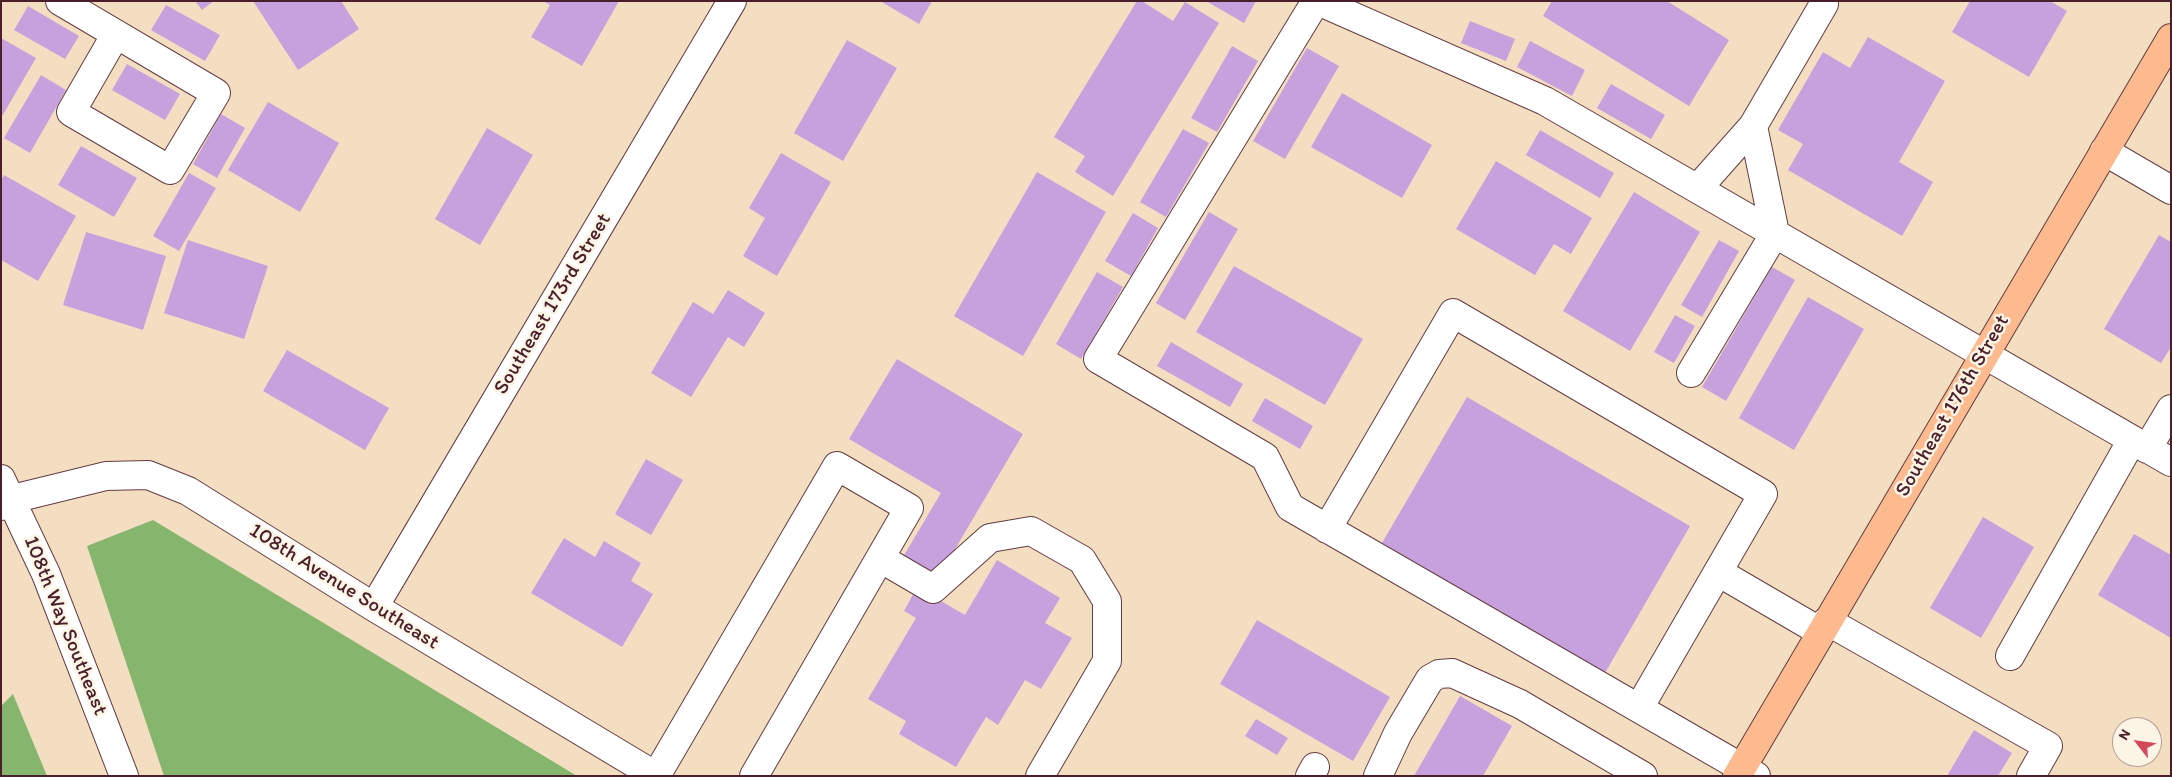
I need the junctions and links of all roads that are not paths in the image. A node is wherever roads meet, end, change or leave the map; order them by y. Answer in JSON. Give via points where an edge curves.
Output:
{"nodes":[{"id":1,"x":60,"y":1,"type":"edge"},
{"id":2,"x":732,"y":1,"type":"edge"},
{"id":3,"x":1317,"y":2,"type":"edge"},
{"id":4,"x":1824,"y":4,"type":"dead end"},
{"id":5,"x":116,"y":34,"type":"junction"},
{"id":6,"x":2171,"y":38,"type":"edge"},
{"id":7,"x":1753,"y":126,"type":"junction"},
{"id":8,"x":2104,"y":151,"type":"junction"},
{"id":9,"x":1698,"y":188,"type":"junction"},
{"id":10,"x":2171,"y":190,"type":"edge"},
{"id":11,"x":1775,"y":233,"type":"junction"},
{"id":12,"x":1984,"y":353,"type":"junction"},
{"id":13,"x":1691,"y":373,"type":"dead end"},
{"id":14,"x":2171,"y":410,"type":"edge"},
{"id":15,"x":2140,"y":444,"type":"junction"},
{"id":16,"x":2171,"y":462,"type":"edge"},
{"id":17,"x":5,"y":495,"type":"edge"},
{"id":18,"x":1327,"y":529,"type":"junction"},
{"id":19,"x":880,"y":558,"type":"junction"},
{"id":20,"x":1718,"y":572,"type":"junction"},
{"id":21,"x":374,"y":607,"type":"junction"},
{"id":22,"x":1824,"y":627,"type":"junction"},
{"id":23,"x":2010,"y":656,"type":"dead end"},
{"id":24,"x":1639,"y":708,"type":"junction"},
{"id":25,"x":1745,"y":773,"type":"edge"},
{"id":26,"x":124,"y":776,"type":"edge"},
{"id":27,"x":656,"y":776,"type":"edge"},
{"id":28,"x":754,"y":776,"type":"edge"},
{"id":29,"x":1040,"y":776,"type":"edge"},
{"id":30,"x":1378,"y":776,"type":"edge"},
{"id":31,"x":1643,"y":776,"type":"edge"},
{"id":32,"x":2031,"y":776,"type":"edge"}],
"edges":[{"from":1,"to":5,"type":"street"},
{"from":2,"to":21,"type":"street","name":"Southeast 173rd Street"},
{"from":3,"to":9,"type":"street","via":[[1545,101]]},
{"from":3,"to":18,"type":"street","via":[[1098,359],[1265,457],[1290,508]]},
{"from":4,"to":7,"type":"street"},
{"from":5,"to":5,"type":"street","via":[[216,93],[170,170],[71,112]]},
{"from":6,"to":8,"type":"main road","name":"Southeast 176th Street"},
{"from":7,"to":9,"type":"street"},
{"from":7,"to":11,"type":"street"},
{"from":8,"to":10,"type":"street"},
{"from":8,"to":12,"type":"main road","name":"Southeast 176th Street"},
{"from":9,"to":11,"type":"street"},
{"from":11,"to":12,"type":"street"},
{"from":11,"to":13,"type":"street"},
{"from":12,"to":15,"type":"street"},
{"from":12,"to":22,"type":"main road","name":"Southeast 176th Street"},
{"from":14,"to":15,"type":"street"},
{"from":15,"to":16,"type":"street"},
{"from":15,"to":23,"type":"street"},
{"from":17,"to":21,"type":"street","name":"108th Avenue Southeast","via":[[106,476],[148,475],[188,491]]},
{"from":17,"to":26,"type":"street","name":"108th Way Southeast","via":[[46,574]]},
{"from":18,"to":20,"type":"street","via":[[1453,313],[1763,494]]},
{"from":18,"to":24,"type":"street"},
{"from":19,"to":27,"type":"street","via":[[909,508],[837,466]]},
{"from":19,"to":28,"type":"street"},
{"from":19,"to":29,"type":"street","via":[[933,589],[990,538],[1031,531],[1082,560],[1107,601],[1108,661]]},
{"from":20,"to":22,"type":"street"},
{"from":20,"to":24,"type":"street"},
{"from":21,"to":27,"type":"street","name":"108th Avenue Southeast"},
{"from":22,"to":25,"type":"main road","name":"Southeast 176th Street"},
{"from":22,"to":32,"type":"street","via":[[2048,746]]},
{"from":24,"to":25,"type":"street"},
{"from":30,"to":31,"type":"street","via":[[1398,732],[1430,679],[1452,673],[1520,704]]}]}
